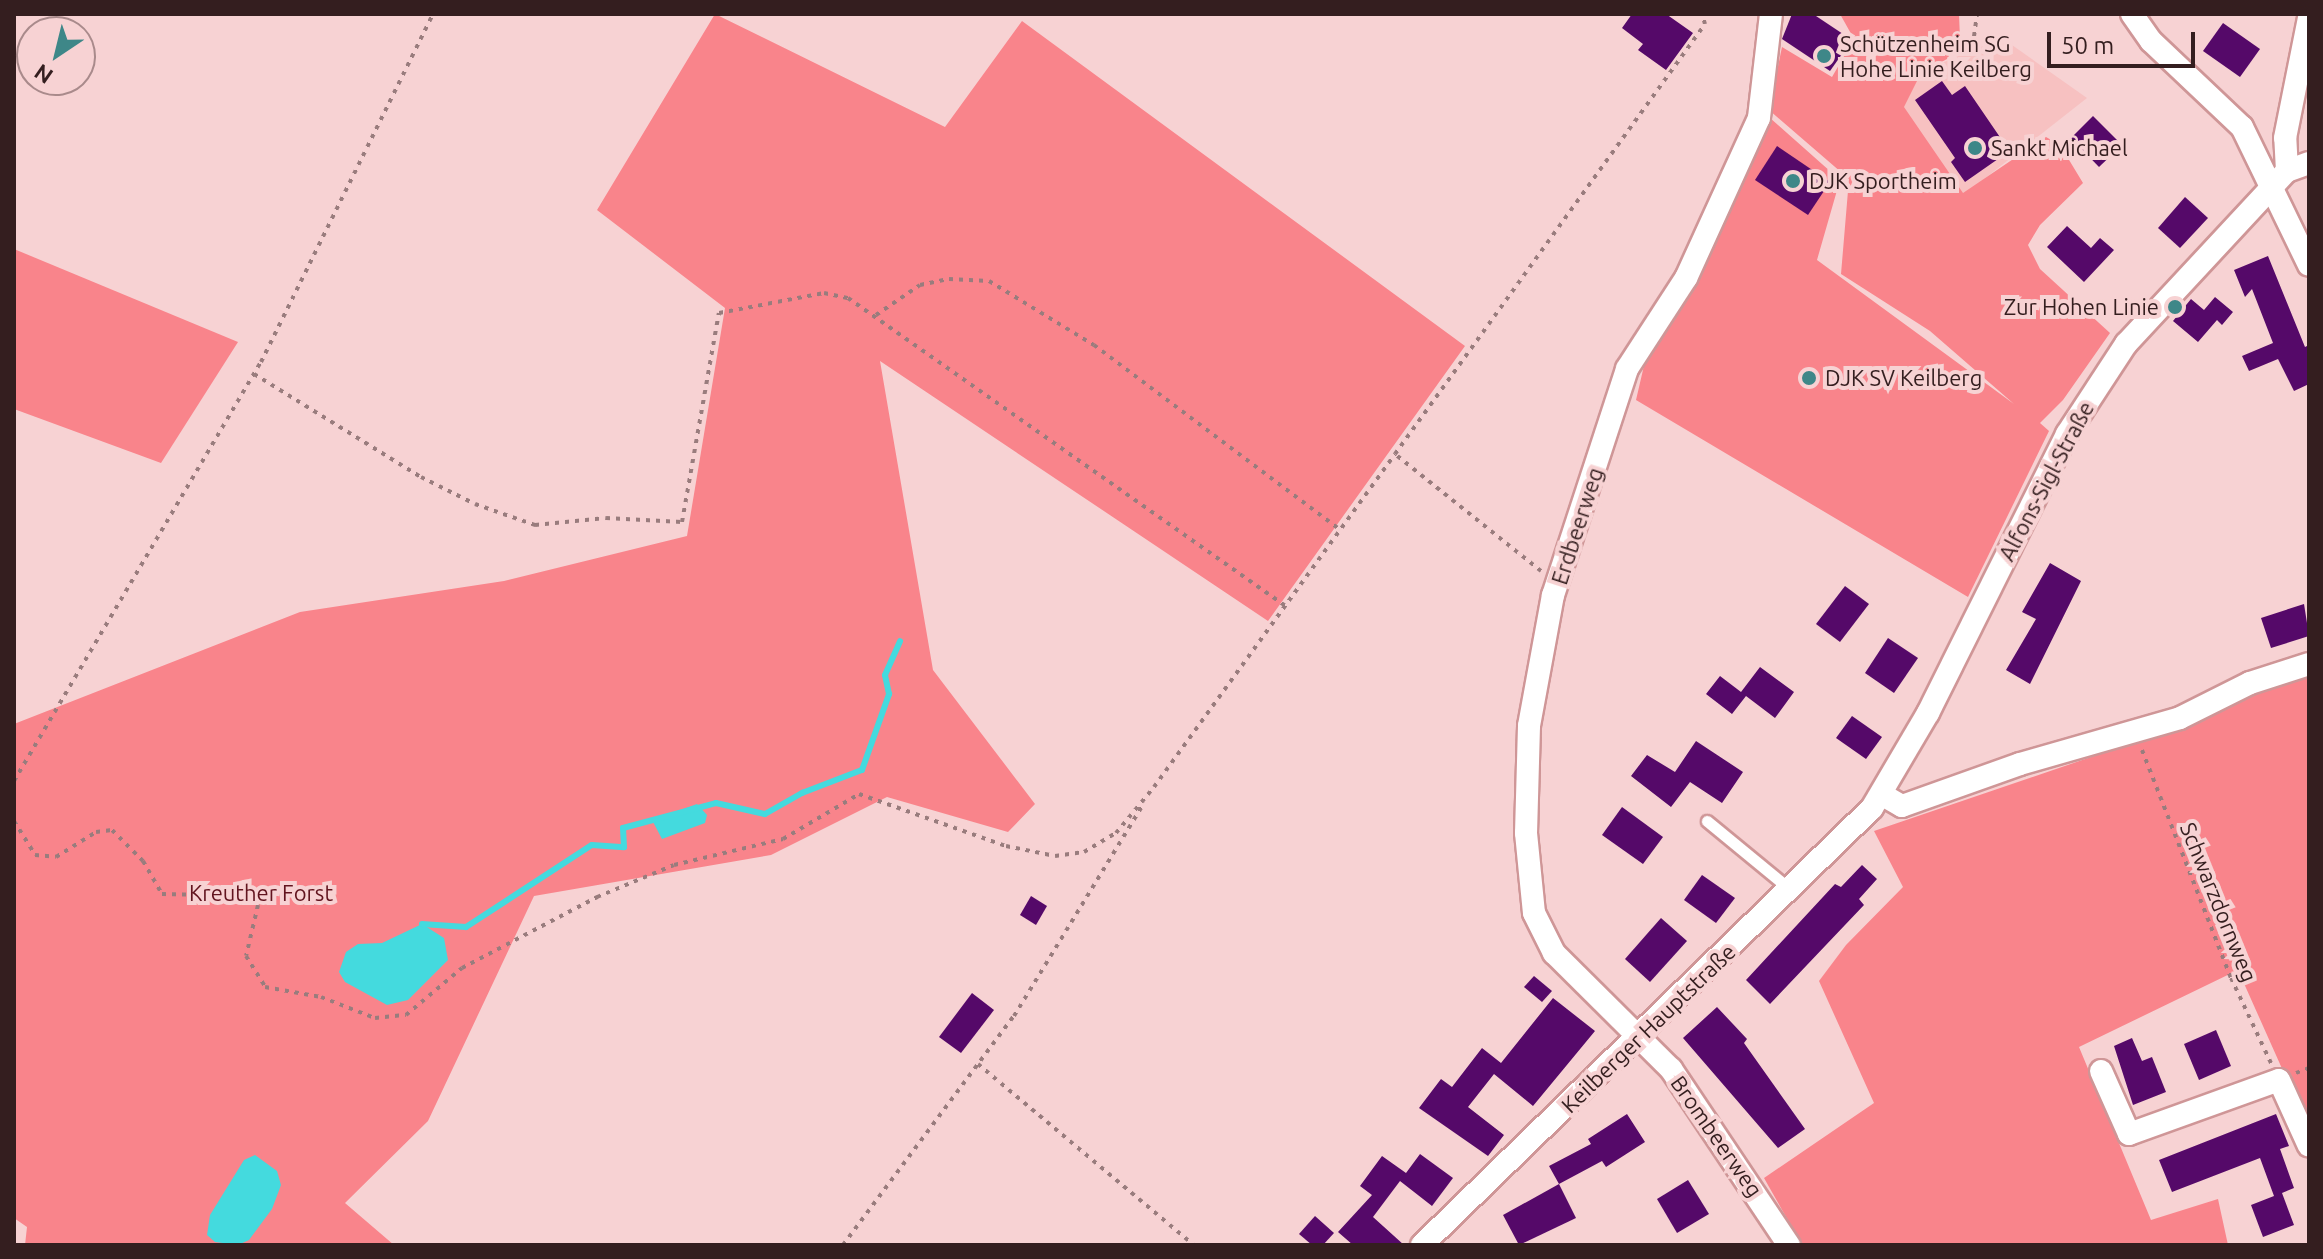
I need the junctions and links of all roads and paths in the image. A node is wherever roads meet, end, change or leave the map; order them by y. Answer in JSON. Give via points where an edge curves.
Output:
{"nodes":[{"id":1,"x":433,"y":14,"type":"edge"},
{"id":2,"x":1702,"y":14,"type":"edge"},
{"id":3,"x":1771,"y":14,"type":"edge"},
{"id":4,"x":1977,"y":14,"type":"edge"},
{"id":5,"x":2132,"y":14,"type":"edge"},
{"id":6,"x":2309,"y":18,"type":"edge"},
{"id":7,"x":1970,"y":66,"type":"dead end"},
{"id":8,"x":2309,"y":163,"type":"edge"},
{"id":9,"x":2287,"y":171,"type":"junction"},
{"id":10,"x":2273,"y":191,"type":"junction"},
{"id":11,"x":2309,"y":265,"type":"edge"},
{"id":12,"x":876,"y":315,"type":"junction"},
{"id":13,"x":254,"y":374,"type":"junction"},
{"id":14,"x":1395,"y":454,"type":"junction"},
{"id":15,"x":1341,"y":530,"type":"junction"},
{"id":16,"x":1559,"y":585,"type":"junction"},
{"id":17,"x":1287,"y":607,"type":"junction"},
{"id":18,"x":2309,"y":664,"type":"edge"},
{"id":19,"x":2135,"y":733,"type":"junction"},
{"id":20,"x":14,"y":781,"type":"edge"},
{"id":21,"x":1154,"y":787,"type":"junction"},
{"id":22,"x":1876,"y":801,"type":"junction"},
{"id":23,"x":14,"y":821,"type":"edge"},
{"id":24,"x":1707,"y":821,"type":"dead end"},
{"id":25,"x":1791,"y":890,"type":"junction"},
{"id":26,"x":1635,"y":1035,"type":"junction"},
{"id":27,"x":978,"y":1064,"type":"junction"},
{"id":28,"x":2101,"y":1071,"type":"dead end"},
{"id":29,"x":2279,"y":1080,"type":"junction"},
{"id":30,"x":2309,"y":1146,"type":"edge"},
{"id":31,"x":843,"y":1245,"type":"edge"},
{"id":32,"x":1194,"y":1245,"type":"edge"},
{"id":33,"x":1422,"y":1245,"type":"edge"},
{"id":34,"x":1789,"y":1245,"type":"edge"}],
"edges":[{"from":1,"to":13,"type":"path"},
{"from":2,"to":14,"type":"path","via":[[1705,24]]},
{"from":3,"to":16,"type":"street","name":"Erdbeerweg","via":[[1759,118],[1686,278],[1627,369]]},
{"from":4,"to":7,"type":"path"},
{"from":5,"to":10,"type":"street","via":[[2151,41],[2242,127]]},
{"from":6,"to":9,"type":"street","via":[[2285,138]]},
{"from":8,"to":9,"type":"street"},
{"from":9,"to":10,"type":"street","name":"Alfons-Sigl-Straße"},
{"from":10,"to":11,"type":"street"},
{"from":10,"to":22,"type":"street","name":"Alfons-Sigl-Straße","via":[[2160,303],[2067,434],[1928,713]]},
{"from":12,"to":13,"type":"path","via":[[848,298],[824,293],[719,313],[682,522],[606,518],[535,525],[511,517],[421,477]]},
{"from":12,"to":15,"type":"path","via":[[920,285],[949,279],[989,281],[1094,345]]},
{"from":12,"to":17,"type":"path"},
{"from":13,"to":20,"type":"path"},
{"from":14,"to":15,"type":"path"},
{"from":14,"to":16,"type":"path"},
{"from":15,"to":17,"type":"path"},
{"from":16,"to":26,"type":"street","name":"Erdbeerweg","via":[[1529,726],[1526,833],[1534,913],[1554,953]]},
{"from":17,"to":21,"type":"path"},
{"from":18,"to":19,"type":"street","via":[[2250,683],[2180,718]]},
{"from":19,"to":22,"type":"street","via":[[2020,764],[1902,806]]},
{"from":19,"to":29,"type":"path","name":"Schwarzdornweg","via":[[2231,978]]},
{"from":21,"to":23,"type":"path","via":[[1116,833],[1084,852],[1055,856],[1006,846],[859,794],[783,839],[674,865],[597,897],[462,968],[406,1015],[375,1018],[321,997],[265,987],[246,956],[258,905],[252,896],[162,894],[143,861],[112,830],[96,832],[56,857],[35,855]]},
{"from":21,"to":27,"type":"path","via":[[1014,1016]]},
{"from":22,"to":25,"type":"street","name":"Keilberger Hauptstraße"},
{"from":24,"to":25,"type":"lane"},
{"from":25,"to":26,"type":"street","name":"Keilberger Hauptstraße"},
{"from":26,"to":33,"type":"street","name":"Keilberger Hauptstraße"},
{"from":26,"to":34,"type":"street","name":"Brombeerweg","via":[[1671,1069]]},
{"from":27,"to":31,"type":"path"},
{"from":27,"to":32,"type":"path"},
{"from":28,"to":29,"type":"street","via":[[2129,1134]]},
{"from":29,"to":30,"type":"street"}]}
